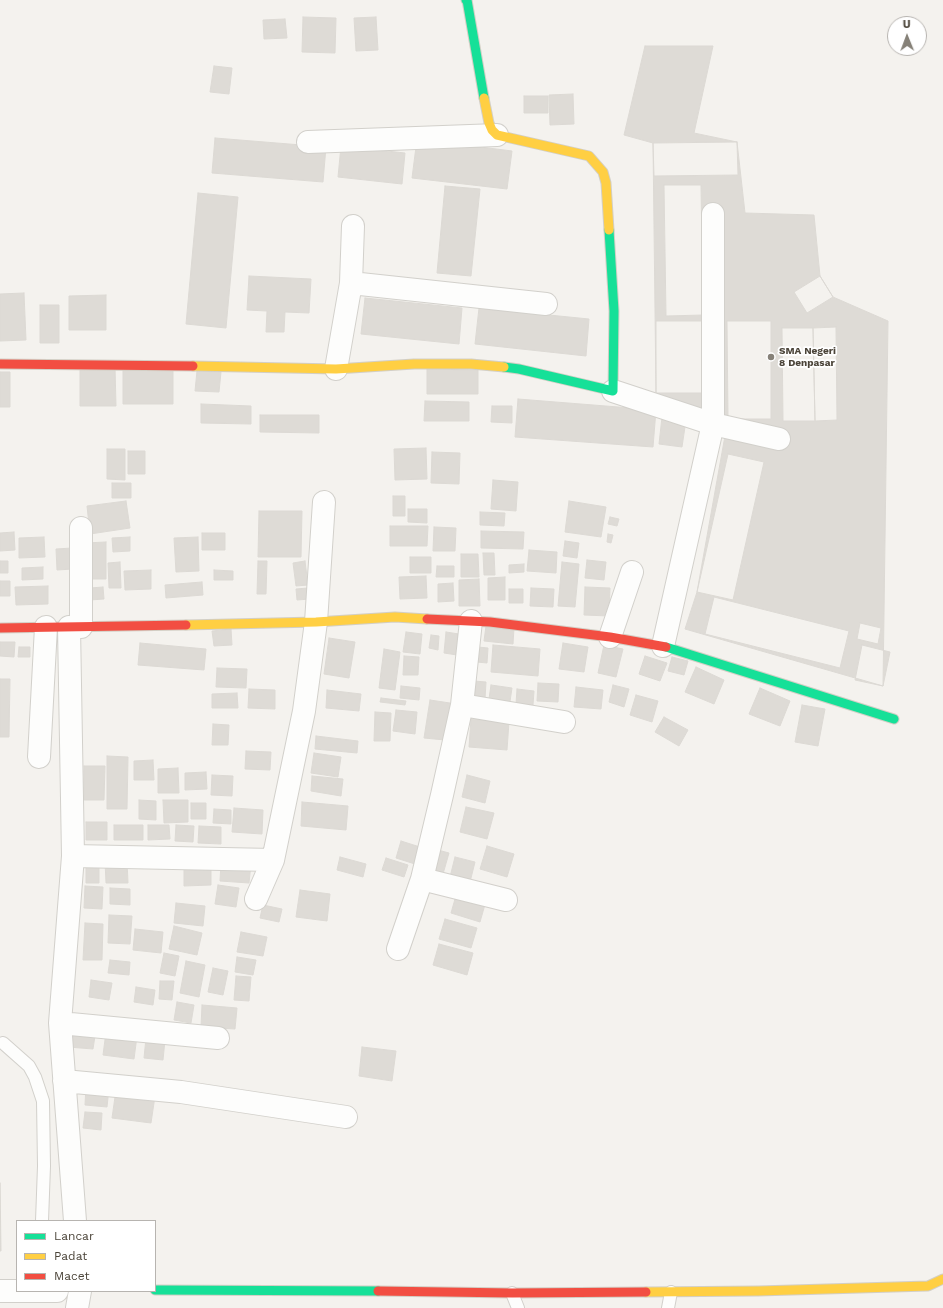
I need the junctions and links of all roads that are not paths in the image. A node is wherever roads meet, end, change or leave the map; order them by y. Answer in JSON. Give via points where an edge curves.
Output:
{"nodes":[{"id":1,"x":466,"y":0,"type":"edge"},
{"id":2,"x":496,"y":135,"type":"junction"},
{"id":3,"x":308,"y":142,"type":"dead end"},
{"id":4,"x":714,"y":214,"type":"dead end"},
{"id":5,"x":353,"y":226,"type":"dead end"},
{"id":6,"x":351,"y":283,"type":"junction"},
{"id":7,"x":546,"y":304,"type":"dead end"},
{"id":8,"x":0,"y":364,"type":"edge"},
{"id":9,"x":336,"y":368,"type":"junction"},
{"id":10,"x":613,"y":391,"type":"junction"},
{"id":11,"x":713,"y":424,"type":"junction"},
{"id":12,"x":779,"y":439,"type":"dead end"},
{"id":13,"x":324,"y":502,"type":"dead end"},
{"id":14,"x":81,"y":528,"type":"dead end"},
{"id":15,"x":632,"y":572,"type":"dead end"},
{"id":16,"x":471,"y":621,"type":"junction"},
{"id":17,"x":316,"y":622,"type":"junction"},
{"id":18,"x":46,"y":627,"type":"junction"},
{"id":19,"x":75,"y":627,"type":"junction"},
{"id":20,"x":0,"y":628,"type":"edge"},
{"id":21,"x":610,"y":638,"type":"junction"},
{"id":22,"x":663,"y":646,"type":"junction"},
{"id":23,"x":462,"y":705,"type":"junction"},
{"id":24,"x":894,"y":719,"type":"dead end"},
{"id":25,"x":564,"y":722,"type":"dead end"},
{"id":26,"x":39,"y":757,"type":"dead end"},
{"id":27,"x":73,"y":856,"type":"junction"},
{"id":28,"x":273,"y":860,"type":"junction"},
{"id":29,"x":422,"y":879,"type":"junction"},
{"id":30,"x":256,"y":899,"type":"dead end"},
{"id":31,"x":506,"y":900,"type":"dead end"},
{"id":32,"x":398,"y":949,"type":"dead end"},
{"id":33,"x":60,"y":1023,"type":"junction"},
{"id":34,"x":218,"y":1038,"type":"dead end"},
{"id":35,"x":3,"y":1043,"type":"dead end"},
{"id":36,"x":64,"y":1081,"type":"junction"},
{"id":37,"x":346,"y":1117,"type":"dead end"},
{"id":38,"x":42,"y":1220,"type":"edge"},
{"id":39,"x":75,"y":1220,"type":"edge"},
{"id":40,"x":943,"y":1279,"type":"edge"},
{"id":41,"x":156,"y":1290,"type":"edge"},
{"id":42,"x":0,"y":1291,"type":"edge"},
{"id":43,"x":16,"y":1291,"type":"edge"},
{"id":44,"x":80,"y":1292,"type":"edge"},
{"id":45,"x":671,"y":1292,"type":"junction"},
{"id":46,"x":512,"y":1293,"type":"junction"},
{"id":47,"x":77,"y":1308,"type":"edge"},
{"id":48,"x":518,"y":1308,"type":"edge"},
{"id":49,"x":668,"y":1308,"type":"edge"}],
"edges":[{"from":1,"to":2,"type":"street","via":[[489,123]]},
{"from":2,"to":3,"type":"street"},
{"from":2,"to":10,"type":"street","via":[[589,156],[603,172],[606,183],[614,311]]},
{"from":4,"to":11,"type":"street"},
{"from":5,"to":6,"type":"street"},
{"from":6,"to":7,"type":"street"},
{"from":6,"to":9,"type":"street"},
{"from":8,"to":9,"type":"street"},
{"from":9,"to":10,"type":"street","via":[[471,364],[519,369]]},
{"from":10,"to":11,"type":"street"},
{"from":11,"to":12,"type":"street"},
{"from":11,"to":22,"type":"street"},
{"from":13,"to":17,"type":"street"},
{"from":14,"to":19,"type":"street"},
{"from":15,"to":21,"type":"street"},
{"from":16,"to":17,"type":"street","via":[[395,617]]},
{"from":16,"to":21,"type":"street"},
{"from":16,"to":23,"type":"street"},
{"from":17,"to":19,"type":"street"},
{"from":17,"to":28,"type":"street","via":[[304,710]]},
{"from":18,"to":19,"type":"street"},
{"from":18,"to":20,"type":"street"},
{"from":18,"to":26,"type":"street"},
{"from":19,"to":27,"type":"street"},
{"from":21,"to":22,"type":"street"},
{"from":22,"to":24,"type":"street"},
{"from":23,"to":25,"type":"street"},
{"from":23,"to":29,"type":"street"},
{"from":27,"to":28,"type":"street"},
{"from":27,"to":33,"type":"street"},
{"from":28,"to":30,"type":"street"},
{"from":29,"to":31,"type":"street"},
{"from":29,"to":32,"type":"street"},
{"from":33,"to":34,"type":"street"},
{"from":33,"to":36,"type":"street"},
{"from":35,"to":38,"type":"lane","via":[[29,1066],[43,1101]]},
{"from":36,"to":37,"type":"street","via":[[181,1092]]},
{"from":36,"to":39,"type":"street"},
{"from":40,"to":45,"type":"street","via":[[928,1286]]},
{"from":41,"to":46,"type":"street"},
{"from":42,"to":43,"type":"street"},
{"from":44,"to":47,"type":"street"},
{"from":45,"to":46,"type":"street"},
{"from":45,"to":49,"type":"lane"},
{"from":46,"to":48,"type":"lane"}]}
